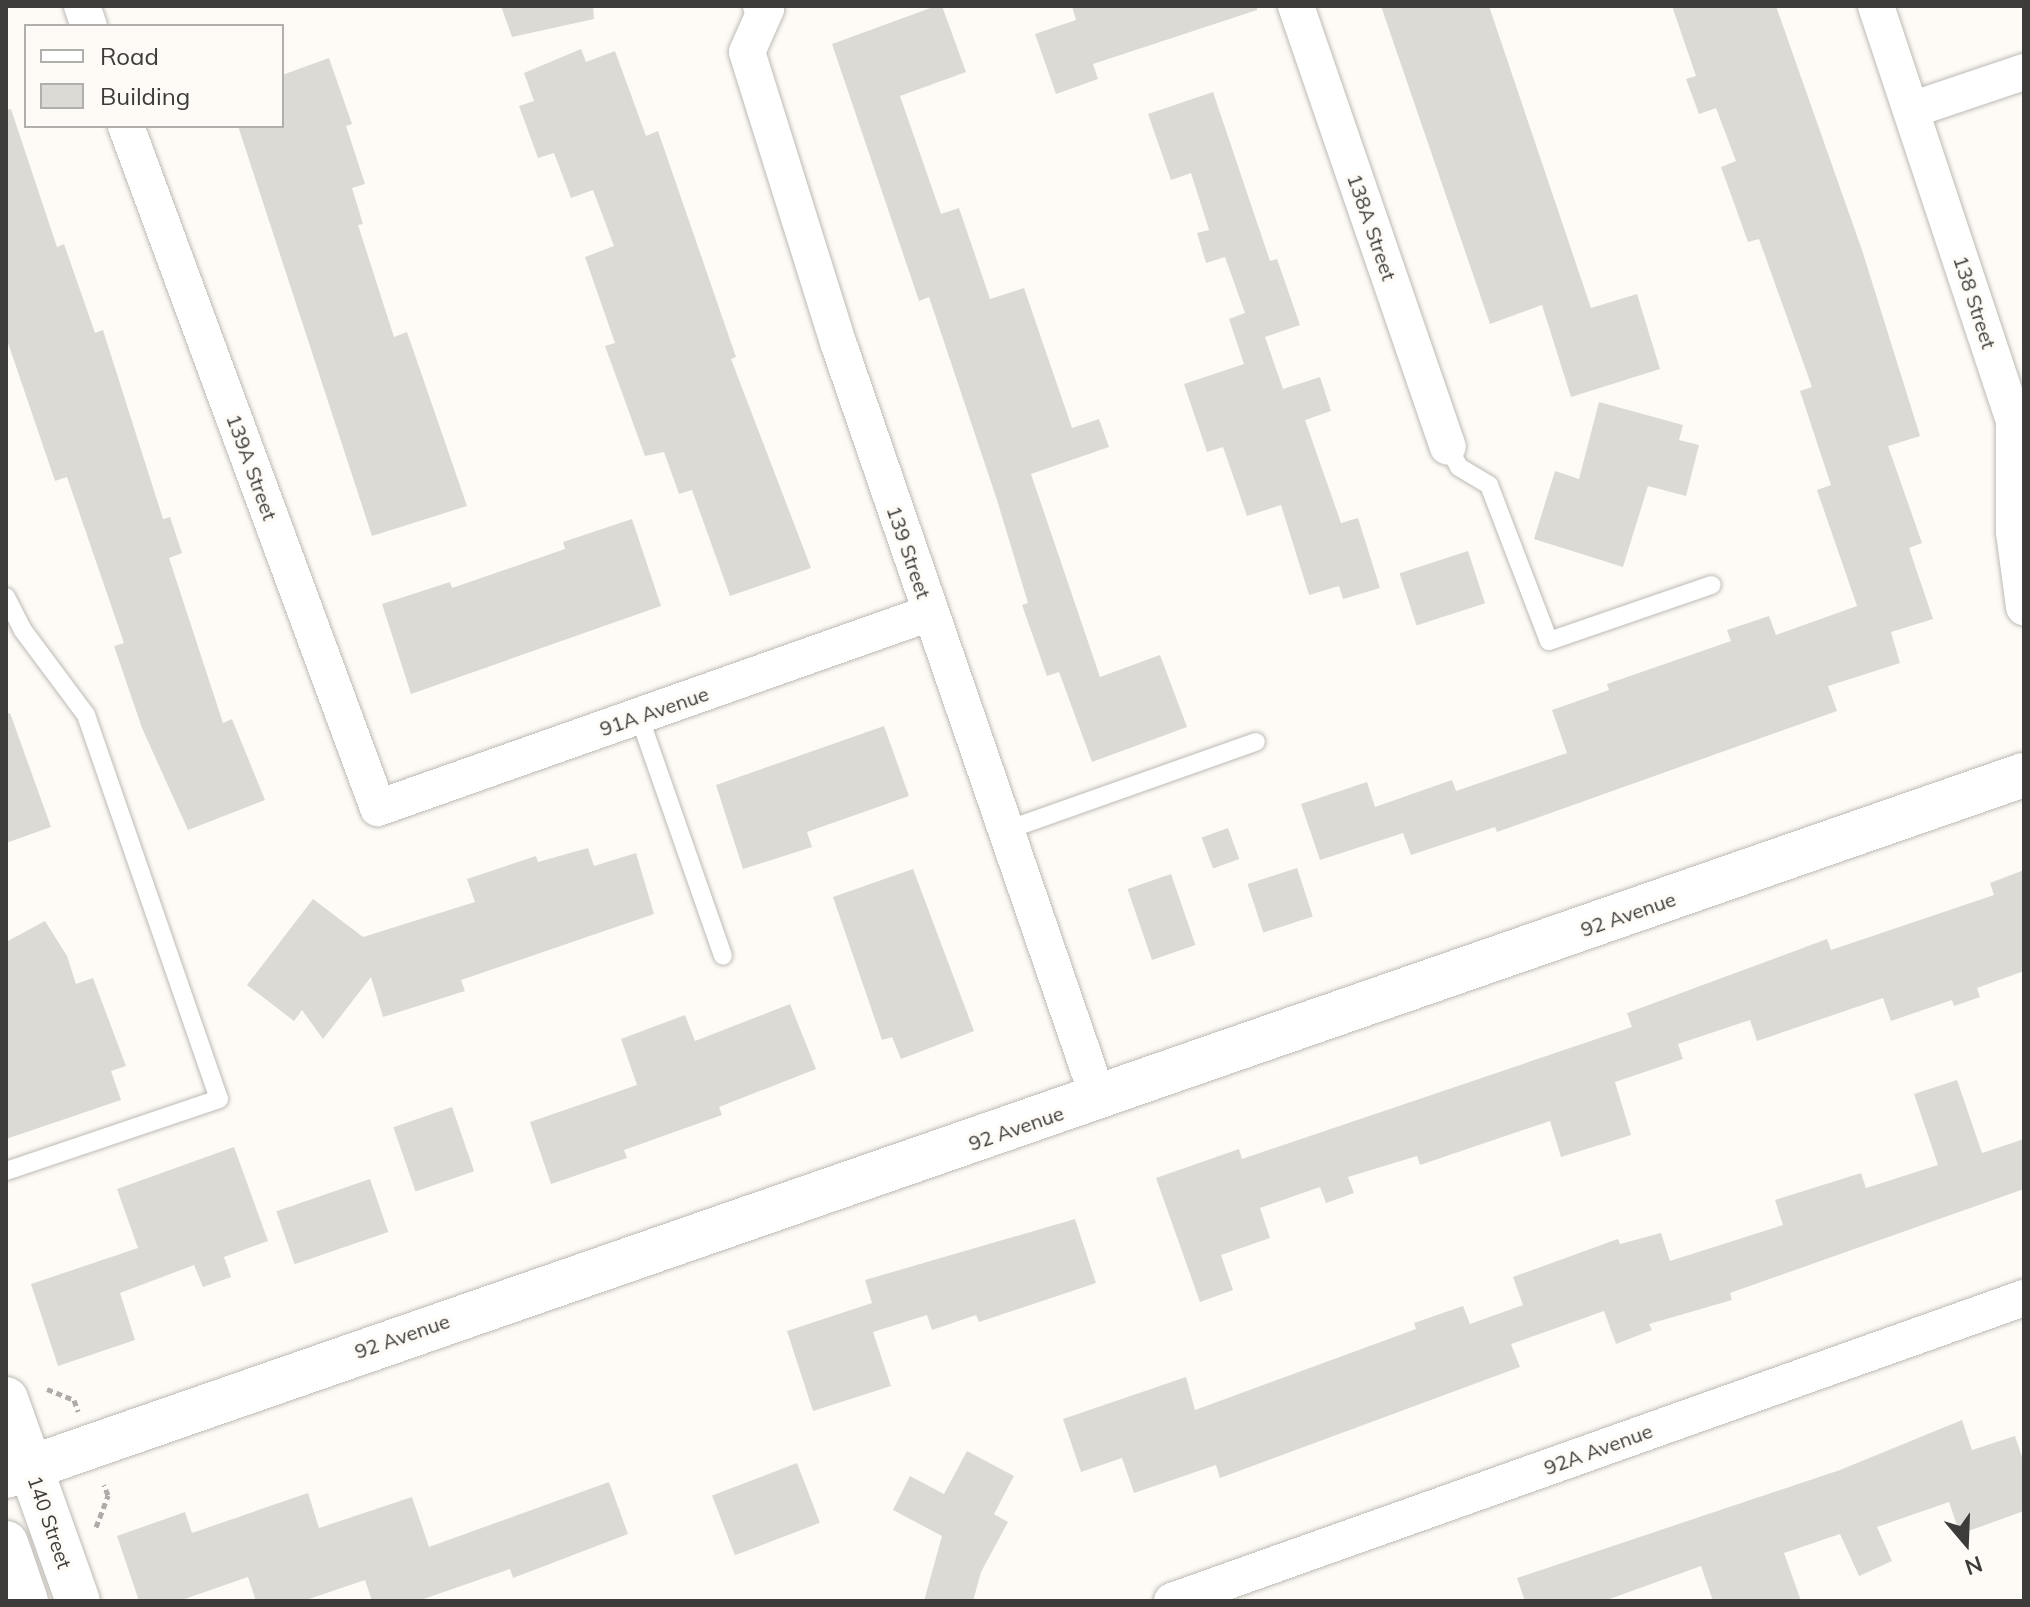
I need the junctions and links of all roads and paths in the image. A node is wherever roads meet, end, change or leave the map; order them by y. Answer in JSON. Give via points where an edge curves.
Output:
{"nodes":[{"id":1,"x":1296,"y":6,"type":"edge"},
{"id":2,"x":1876,"y":6,"type":"edge"},
{"id":3,"x":765,"y":7,"type":"edge"},
{"id":4,"x":2024,"y":72,"type":"edge"},
{"id":5,"x":1911,"y":110,"type":"junction"},
{"id":6,"x":127,"y":128,"type":"edge"},
{"id":7,"x":1448,"y":447,"type":"joint"},
{"id":8,"x":2020,"y":472,"type":"edge"},
{"id":9,"x":1712,"y":585,"type":"dead end"},
{"id":10,"x":6,"y":597,"type":"edge"},
{"id":11,"x":2024,"y":607,"type":"edge"},
{"id":12,"x":930,"y":613,"type":"junction"},
{"id":13,"x":639,"y":716,"type":"junction"},
{"id":14,"x":1256,"y":742,"type":"dead end"},
{"id":15,"x":2024,"y":775,"type":"edge"},
{"id":16,"x":378,"y":808,"type":"joint"},
{"id":17,"x":1007,"y":830,"type":"junction"},
{"id":18,"x":723,"y":956,"type":"dead end"},
{"id":19,"x":1099,"y":1100,"type":"junction"},
{"id":20,"x":6,"y":1171,"type":"edge"},
{"id":21,"x":2024,"y":1298,"type":"edge"},
{"id":22,"x":22,"y":1388,"type":"edge"},
{"id":23,"x":79,"y":1415,"type":"dead end"},
{"id":24,"x":18,"y":1471,"type":"edge"},
{"id":25,"x":101,"y":1476,"type":"dead end"},
{"id":26,"x":98,"y":1535,"type":"dead end"},
{"id":27,"x":6,"y":1543,"type":"edge"},
{"id":28,"x":26,"y":1601,"type":"edge"},
{"id":29,"x":78,"y":1601,"type":"edge"},
{"id":30,"x":1172,"y":1601,"type":"edge"}],
"edges":[{"from":1,"to":7,"type":"street","name":"138A Street"},
{"from":2,"to":5,"type":"street","name":"138 Street"},
{"from":3,"to":12,"type":"street","name":"139 Street","via":[[747,52]]},
{"from":4,"to":5,"type":"street"},
{"from":5,"to":8,"type":"street","name":"138 Street","via":[[2014,420]]},
{"from":6,"to":16,"type":"street","name":"139A Street"},
{"from":7,"to":9,"type":"lane","via":[[1459,467],[1489,485],[1549,641]]},
{"from":8,"to":11,"type":"street","name":"138 Street","via":[[2014,532]]},
{"from":10,"to":20,"type":"lane","via":[[22,629],[86,715],[219,1099]]},
{"from":12,"to":13,"type":"street","name":"91A Avenue"},
{"from":12,"to":17,"type":"street","name":"139 Street"},
{"from":13,"to":16,"type":"street","name":"91A Avenue"},
{"from":13,"to":18,"type":"lane"},
{"from":14,"to":17,"type":"lane"},
{"from":15,"to":19,"type":"main road","name":"92 Avenue"},
{"from":17,"to":19,"type":"street","name":"139 Street"},
{"from":19,"to":24,"type":"main road","name":"92 Avenue"},
{"from":21,"to":30,"type":"street","name":"92A Avenue"},
{"from":22,"to":23,"type":"path","via":[[45,1388],[74,1400]]},
{"from":22,"to":24,"type":"main road","name":"140 Street"},
{"from":24,"to":29,"type":"main road","name":"140 Street"},
{"from":25,"to":26,"type":"path","via":[[108,1495],[95,1521]]},
{"from":27,"to":28,"type":"main road"}]}
